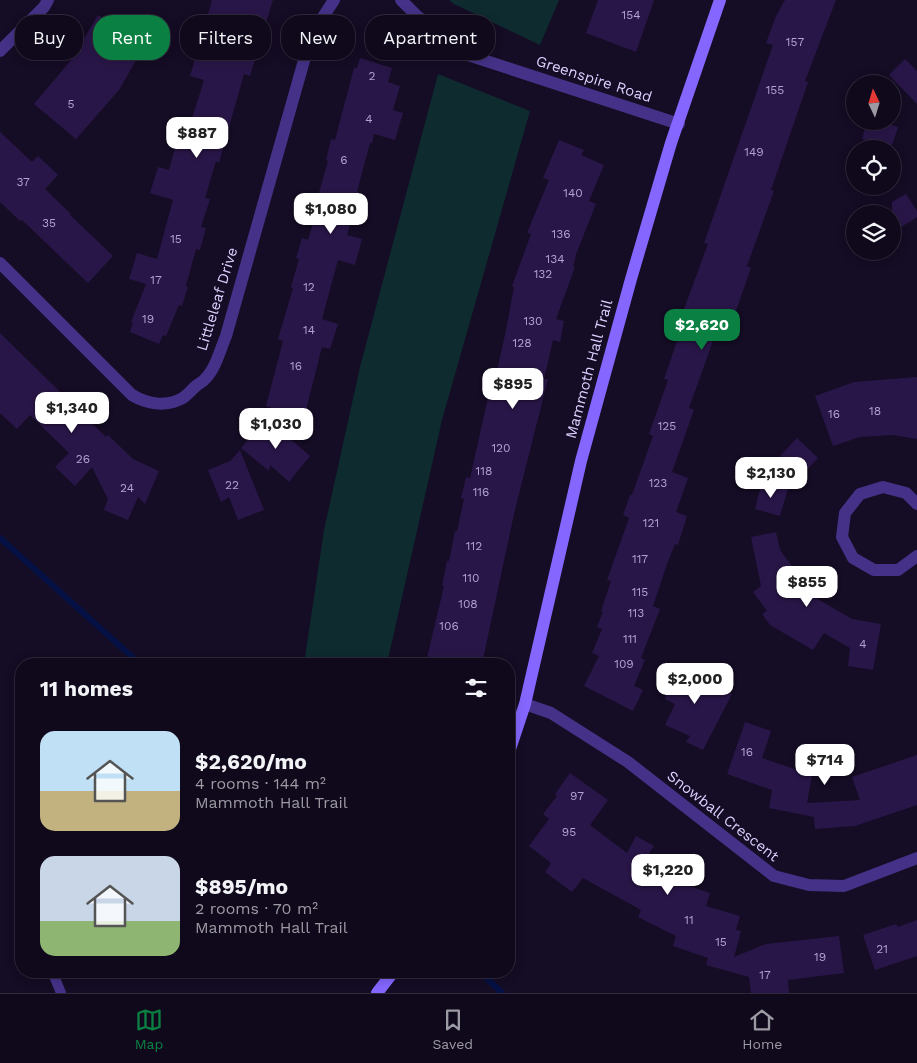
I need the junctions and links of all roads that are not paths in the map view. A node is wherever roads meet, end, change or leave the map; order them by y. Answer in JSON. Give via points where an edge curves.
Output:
{"nodes":[{"id":1,"x":48,"y":0,"type":"edge"},
{"id":2,"x":334,"y":0,"type":"edge"},
{"id":3,"x":400,"y":0,"type":"edge"},
{"id":4,"x":720,"y":0,"type":"edge"},
{"id":5,"x":0,"y":51,"type":"edge"},
{"id":6,"x":679,"y":124,"type":"junction"},
{"id":7,"x":0,"y":263,"type":"edge"},
{"id":8,"x":917,"y":504,"type":"edge"},
{"id":9,"x":917,"y":556,"type":"edge"},
{"id":10,"x":525,"y":704,"type":"junction"},
{"id":11,"x":515,"y":734,"type":"edge"},
{"id":12,"x":917,"y":858,"type":"edge"},
{"id":13,"x":55,"y":978,"type":"edge"},
{"id":14,"x":389,"y":978,"type":"edge"},
{"id":15,"x":61,"y":993,"type":"edge"},
{"id":16,"x":377,"y":993,"type":"edge"}],
"edges":[{"from":1,"to":5,"type":"street"},
{"from":2,"to":7,"type":"street","name":"Littleleaf Drive","via":[[306,50],[223,344],[205,379],[190,392],[180,399],[155,404],[132,395]]},
{"from":3,"to":6,"type":"street","name":"Greenspire Road","via":[[468,55]]},
{"from":4,"to":6,"type":"street","name":"Mammoth Hall Trail"},
{"from":6,"to":10,"type":"street","name":"Mammoth Hall Trail","via":[[633,270],[581,461]]},
{"from":8,"to":9,"type":"street","via":[[906,493],[883,487],[860,494],[845,513],[842,537],[853,558],[874,570],[898,570]]},
{"from":10,"to":11,"type":"street","name":"Mammoth Hall Trail"},
{"from":10,"to":12,"type":"street","name":"Snowball Crescent","via":[[552,713],[628,762],[774,876],[808,885],[844,886]]},
{"from":13,"to":15,"type":"lane"},
{"from":14,"to":16,"type":"street"}]}
